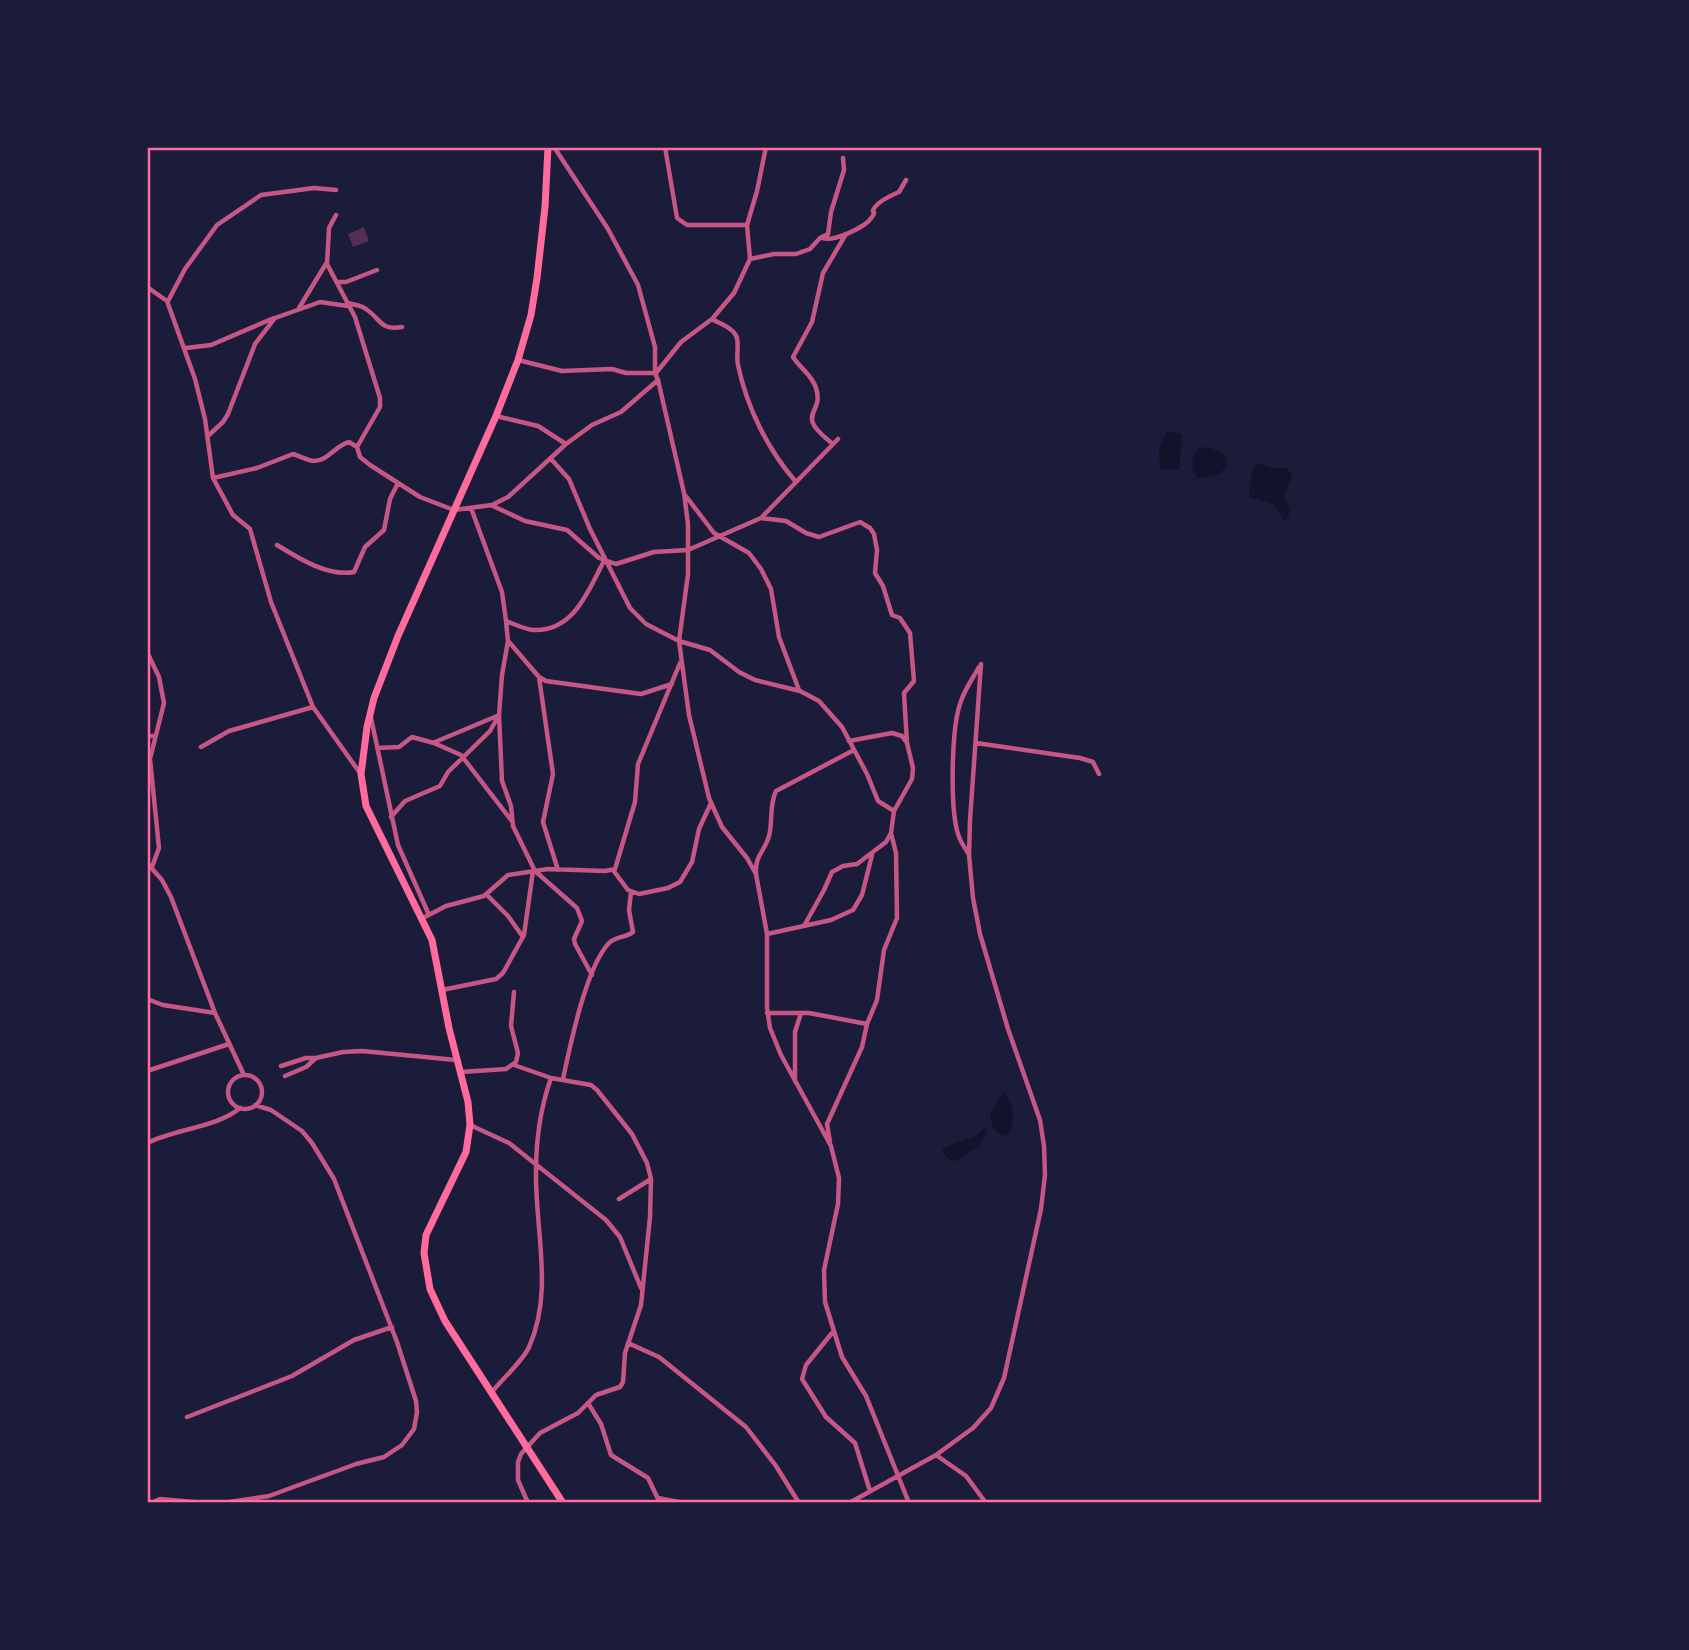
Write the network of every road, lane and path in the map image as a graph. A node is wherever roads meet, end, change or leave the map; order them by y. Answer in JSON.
{"nodes":[{"id":1,"x":548,"y":147,"type":"edge"},
{"id":2,"x":554,"y":147,"type":"edge"},
{"id":3,"x":665,"y":147,"type":"edge"},
{"id":4,"x":766,"y":147,"type":"edge"},
{"id":5,"x":843,"y":158,"type":"dead end"},
{"id":6,"x":906,"y":180,"type":"dead end"},
{"id":7,"x":336,"y":190,"type":"dead end"},
{"id":8,"x":336,"y":215,"type":"dead end"},
{"id":9,"x":747,"y":225,"type":"junction"},
{"id":10,"x":846,"y":234,"type":"junction"},
{"id":11,"x":820,"y":237,"type":"junction"},
{"id":12,"x":750,"y":259,"type":"junction"},
{"id":13,"x":327,"y":261,"type":"junction"},
{"id":14,"x":377,"y":270,"type":"dead end"},
{"id":15,"x":338,"y":282,"type":"junction"},
{"id":16,"x":147,"y":287,"type":"edge"},
{"id":17,"x":167,"y":301,"type":"junction"},
{"id":18,"x":348,"y":305,"type":"junction"},
{"id":19,"x":299,"y":309,"type":"junction"},
{"id":20,"x":275,"y":318,"type":"junction"},
{"id":21,"x":712,"y":319,"type":"junction"},
{"id":22,"x":402,"y":327,"type":"dead end"},
{"id":23,"x":186,"y":348,"type":"dead end"},
{"id":24,"x":518,"y":360,"type":"junction"},
{"id":25,"x":655,"y":373,"type":"junction"},
{"id":26,"x":657,"y":380,"type":"junction"},
{"id":27,"x":496,"y":416,"type":"junction"},
{"id":28,"x":208,"y":436,"type":"junction"},
{"id":29,"x":838,"y":439,"type":"dead end"},
{"id":30,"x":566,"y":444,"type":"junction"},
{"id":31,"x":833,"y":444,"type":"junction"},
{"id":32,"x":357,"y":447,"type":"junction"},
{"id":33,"x":551,"y":459,"type":"junction"},
{"id":34,"x":213,"y":478,"type":"junction"},
{"id":35,"x":796,"y":482,"type":"junction"},
{"id":36,"x":398,"y":483,"type":"junction"},
{"id":37,"x":684,"y":494,"type":"junction"},
{"id":38,"x":492,"y":505,"type":"junction"},
{"id":39,"x":471,"y":508,"type":"junction"},
{"id":40,"x":454,"y":510,"type":"junction"},
{"id":41,"x":761,"y":518,"type":"junction"},
{"id":42,"x":721,"y":536,"type":"junction"},
{"id":43,"x":277,"y":545,"type":"dead end"},
{"id":44,"x":688,"y":550,"type":"junction"},
{"id":45,"x":605,"y":562,"type":"junction"},
{"id":46,"x":506,"y":621,"type":"junction"},
{"id":47,"x":679,"y":641,"type":"junction"},
{"id":48,"x":508,"y":642,"type":"junction"},
{"id":49,"x":147,"y":652,"type":"edge"},
{"id":50,"x":681,"y":660,"type":"junction"},
{"id":51,"x":539,"y":677,"type":"junction"},
{"id":52,"x":672,"y":684,"type":"junction"},
{"id":53,"x":800,"y":691,"type":"junction"},
{"id":54,"x":313,"y":707,"type":"junction"},
{"id":55,"x":371,"y":714,"type":"junction"},
{"id":56,"x":499,"y":715,"type":"junction"},
{"id":57,"x":147,"y":736,"type":"edge"},
{"id":58,"x":155,"y":736,"type":"junction"},
{"id":59,"x":849,"y":741,"type":"junction"},
{"id":60,"x":434,"y":743,"type":"junction"},
{"id":61,"x":907,"y":743,"type":"junction"},
{"id":62,"x":976,"y":743,"type":"junction"},
{"id":63,"x":201,"y":747,"type":"dead end"},
{"id":64,"x":377,"y":748,"type":"junction"},
{"id":65,"x":854,"y":750,"type":"junction"},
{"id":66,"x":463,"y":757,"type":"junction"},
{"id":67,"x":361,"y":774,"type":"junction"},
{"id":68,"x":1100,"y":774,"type":"dead end"},
{"id":69,"x":711,"y":802,"type":"junction"},
{"id":70,"x":894,"y":811,"type":"junction"},
{"id":71,"x":390,"y":817,"type":"junction"},
{"id":72,"x":512,"y":821,"type":"junction"},
{"id":73,"x":891,"y":834,"type":"junction"},
{"id":74,"x":872,"y":855,"type":"junction"},
{"id":75,"x":970,"y":855,"type":"junction"},
{"id":76,"x":147,"y":863,"type":"edge"},
{"id":77,"x":152,"y":867,"type":"junction"},
{"id":78,"x":558,"y":870,"type":"junction"},
{"id":79,"x":613,"y":870,"type":"junction"},
{"id":80,"x":534,"y":871,"type":"junction"},
{"id":81,"x":756,"y":874,"type":"junction"},
{"id":82,"x":631,"y":892,"type":"junction"},
{"id":83,"x":486,"y":894,"type":"junction"},
{"id":84,"x":426,"y":917,"type":"junction"},
{"id":85,"x":804,"y":926,"type":"junction"},
{"id":86,"x":767,"y":934,"type":"junction"},
{"id":87,"x":523,"y":937,"type":"junction"},
{"id":88,"x":592,"y":975,"type":"junction"},
{"id":89,"x":442,"y":990,"type":"junction"},
{"id":90,"x":514,"y":992,"type":"dead end"},
{"id":91,"x":147,"y":999,"type":"edge"},
{"id":92,"x":215,"y":1013,"type":"junction"},
{"id":93,"x":768,"y":1013,"type":"junction"},
{"id":94,"x":801,"y":1013,"type":"junction"},
{"id":95,"x":867,"y":1024,"type":"junction"},
{"id":96,"x":229,"y":1044,"type":"junction"},
{"id":97,"x":316,"y":1058,"type":"junction"},
{"id":98,"x":457,"y":1060,"type":"junction"},
{"id":99,"x":514,"y":1065,"type":"junction"},
{"id":100,"x":281,"y":1066,"type":"dead end"},
{"id":101,"x":147,"y":1071,"type":"edge"},
{"id":102,"x":461,"y":1072,"type":"junction"},
{"id":103,"x":261,"y":1073,"type":"dead end"},
{"id":104,"x":246,"y":1075,"type":"junction"},
{"id":105,"x":285,"y":1076,"type":"dead end"},
{"id":106,"x":551,"y":1077,"type":"junction"},
{"id":107,"x":563,"y":1079,"type":"junction"},
{"id":108,"x":794,"y":1082,"type":"junction"},
{"id":109,"x":255,"y":1105,"type":"junction"},
{"id":110,"x":240,"y":1108,"type":"junction"},
{"id":111,"x":470,"y":1125,"type":"junction"},
{"id":112,"x":147,"y":1143,"type":"edge"},
{"id":113,"x":831,"y":1146,"type":"junction"},
{"id":114,"x":536,"y":1164,"type":"junction"},
{"id":115,"x":652,"y":1179,"type":"junction"},
{"id":116,"x":619,"y":1199,"type":"dead end"},
{"id":117,"x":642,"y":1289,"type":"junction"},
{"id":118,"x":391,"y":1327,"type":"junction"},
{"id":119,"x":833,"y":1332,"type":"junction"},
{"id":120,"x":628,"y":1343,"type":"junction"},
{"id":121,"x":491,"y":1393,"type":"junction"},
{"id":122,"x":588,"y":1403,"type":"junction"},
{"id":123,"x":187,"y":1417,"type":"dead end"},
{"id":124,"x":526,"y":1446,"type":"junction"},
{"id":125,"x":936,"y":1455,"type":"junction"},
{"id":126,"x":897,"y":1476,"type":"junction"},
{"id":127,"x":870,"y":1491,"type":"junction"},
{"id":128,"x":659,"y":1501,"type":"edge"},
{"id":129,"x":151,"y":1503,"type":"edge"},
{"id":130,"x":204,"y":1503,"type":"edge"},
{"id":131,"x":223,"y":1503,"type":"edge"},
{"id":132,"x":528,"y":1503,"type":"edge"},
{"id":133,"x":563,"y":1503,"type":"edge"},
{"id":134,"x":684,"y":1503,"type":"edge"},
{"id":135,"x":799,"y":1503,"type":"edge"},
{"id":136,"x":849,"y":1503,"type":"edge"},
{"id":137,"x":909,"y":1503,"type":"edge"},
{"id":138,"x":986,"y":1503,"type":"edge"}],
"edges":[{"from":1,"to":24,"type":"main road"},
{"from":2,"to":25,"type":"street"},
{"from":3,"to":9,"type":"street"},
{"from":4,"to":9,"type":"street"},
{"from":5,"to":11,"type":"street"},
{"from":6,"to":10,"type":"street"},
{"from":7,"to":17,"type":"street"},
{"from":8,"to":13,"type":"street"},
{"from":9,"to":12,"type":"street"},
{"from":10,"to":11,"type":"street"},
{"from":10,"to":31,"type":"street"},
{"from":11,"to":12,"type":"street"},
{"from":12,"to":21,"type":"street"},
{"from":13,"to":15,"type":"street"},
{"from":13,"to":19,"type":"street"},
{"from":14,"to":15,"type":"street"},
{"from":15,"to":18,"type":"street"},
{"from":16,"to":17,"type":"street"},
{"from":17,"to":28,"type":"street"},
{"from":18,"to":19,"type":"street"},
{"from":18,"to":22,"type":"street"},
{"from":18,"to":32,"type":"street"},
{"from":19,"to":20,"type":"street"},
{"from":20,"to":23,"type":"street"},
{"from":20,"to":28,"type":"street"},
{"from":21,"to":25,"type":"street"},
{"from":21,"to":35,"type":"street"},
{"from":24,"to":25,"type":"street"},
{"from":24,"to":27,"type":"main road"},
{"from":25,"to":26,"type":"street"},
{"from":26,"to":30,"type":"street"},
{"from":26,"to":37,"type":"street"},
{"from":27,"to":30,"type":"street"},
{"from":27,"to":40,"type":"main road"},
{"from":28,"to":34,"type":"street"},
{"from":29,"to":31,"type":"street"},
{"from":30,"to":33,"type":"street"},
{"from":31,"to":35,"type":"street"},
{"from":32,"to":34,"type":"street"},
{"from":32,"to":36,"type":"street"},
{"from":33,"to":38,"type":"street"},
{"from":33,"to":45,"type":"street"},
{"from":34,"to":54,"type":"street"},
{"from":35,"to":41,"type":"street"},
{"from":36,"to":40,"type":"street"},
{"from":36,"to":43,"type":"street"},
{"from":37,"to":42,"type":"street"},
{"from":37,"to":44,"type":"street"},
{"from":38,"to":39,"type":"street"},
{"from":38,"to":45,"type":"street"},
{"from":39,"to":40,"type":"street"},
{"from":39,"to":46,"type":"street"},
{"from":40,"to":55,"type":"main road"},
{"from":41,"to":42,"type":"street"},
{"from":41,"to":61,"type":"street"},
{"from":42,"to":44,"type":"street"},
{"from":42,"to":53,"type":"street"},
{"from":44,"to":45,"type":"street"},
{"from":44,"to":47,"type":"street"},
{"from":45,"to":46,"type":"street"},
{"from":45,"to":47,"type":"street"},
{"from":46,"to":48,"type":"street"},
{"from":47,"to":50,"type":"street"},
{"from":47,"to":53,"type":"street"},
{"from":48,"to":51,"type":"street"},
{"from":48,"to":56,"type":"street"},
{"from":49,"to":58,"type":"street"},
{"from":50,"to":52,"type":"street"},
{"from":50,"to":69,"type":"street"},
{"from":51,"to":52,"type":"street"},
{"from":51,"to":78,"type":"street"},
{"from":52,"to":79,"type":"street"},
{"from":53,"to":59,"type":"street"},
{"from":54,"to":63,"type":"street"},
{"from":54,"to":67,"type":"street"},
{"from":55,"to":64,"type":"street"},
{"from":55,"to":67,"type":"main road"},
{"from":56,"to":60,"type":"street"},
{"from":56,"to":66,"type":"street"},
{"from":56,"to":72,"type":"street"},
{"from":57,"to":58,"type":"street"},
{"from":58,"to":77,"type":"street"},
{"from":59,"to":61,"type":"street"},
{"from":59,"to":65,"type":"street"},
{"from":60,"to":64,"type":"street"},
{"from":60,"to":66,"type":"street"},
{"from":61,"to":70,"type":"street"},
{"from":62,"to":68,"type":"street"},
{"from":62,"to":75,"type":"street"},
{"from":62,"to":75,"type":"street"},
{"from":64,"to":71,"type":"street"},
{"from":65,"to":70,"type":"street"},
{"from":65,"to":81,"type":"street"},
{"from":66,"to":71,"type":"street"},
{"from":66,"to":72,"type":"street"},
{"from":67,"to":84,"type":"main road"},
{"from":69,"to":81,"type":"street"},
{"from":69,"to":82,"type":"street"},
{"from":70,"to":73,"type":"street"},
{"from":71,"to":84,"type":"street"},
{"from":72,"to":80,"type":"street"},
{"from":73,"to":74,"type":"street"},
{"from":73,"to":95,"type":"street"},
{"from":74,"to":85,"type":"street"},
{"from":74,"to":85,"type":"street"},
{"from":75,"to":125,"type":"street"},
{"from":76,"to":77,"type":"street"},
{"from":77,"to":92,"type":"street"},
{"from":78,"to":79,"type":"street"},
{"from":78,"to":80,"type":"street"},
{"from":79,"to":82,"type":"street"},
{"from":80,"to":83,"type":"street"},
{"from":80,"to":87,"type":"street"},
{"from":80,"to":88,"type":"street"},
{"from":81,"to":86,"type":"street"},
{"from":82,"to":88,"type":"street"},
{"from":83,"to":84,"type":"street"},
{"from":83,"to":87,"type":"street"},
{"from":84,"to":89,"type":"main road"},
{"from":85,"to":86,"type":"street"},
{"from":86,"to":93,"type":"street"},
{"from":87,"to":89,"type":"street"},
{"from":88,"to":107,"type":"street"},
{"from":89,"to":98,"type":"main road"},
{"from":90,"to":99,"type":"street"},
{"from":91,"to":92,"type":"street"},
{"from":92,"to":96,"type":"street"},
{"from":93,"to":94,"type":"street"},
{"from":93,"to":108,"type":"street"},
{"from":94,"to":95,"type":"street"},
{"from":94,"to":108,"type":"street"},
{"from":95,"to":113,"type":"street"},
{"from":96,"to":101,"type":"street"},
{"from":96,"to":104,"type":"street"},
{"from":97,"to":98,"type":"street"},
{"from":97,"to":100,"type":"street"},
{"from":97,"to":105,"type":"street"},
{"from":98,"to":102,"type":"main road"},
{"from":99,"to":102,"type":"street"},
{"from":99,"to":106,"type":"street"},
{"from":102,"to":111,"type":"main road"},
{"from":103,"to":104,"type":"street"},
{"from":104,"to":109,"type":"street"},
{"from":104,"to":110,"type":"street"},
{"from":106,"to":107,"type":"street"},
{"from":106,"to":114,"type":"street"},
{"from":107,"to":115,"type":"street"},
{"from":108,"to":113,"type":"street"},
{"from":109,"to":110,"type":"street"},
{"from":109,"to":118,"type":"street"},
{"from":110,"to":112,"type":"street"},
{"from":111,"to":114,"type":"street"},
{"from":111,"to":121,"type":"main road"},
{"from":113,"to":119,"type":"street"},
{"from":114,"to":117,"type":"street"},
{"from":114,"to":121,"type":"street"},
{"from":115,"to":116,"type":"street"},
{"from":115,"to":117,"type":"street"},
{"from":117,"to":120,"type":"street"},
{"from":118,"to":123,"type":"street"},
{"from":118,"to":131,"type":"street"},
{"from":119,"to":126,"type":"street"},
{"from":119,"to":127,"type":"street"},
{"from":120,"to":122,"type":"street"},
{"from":120,"to":135,"type":"street"},
{"from":121,"to":124,"type":"main road"},
{"from":122,"to":124,"type":"street"},
{"from":122,"to":128,"type":"street"},
{"from":124,"to":132,"type":"street"},
{"from":124,"to":133,"type":"main road"},
{"from":125,"to":126,"type":"street"},
{"from":125,"to":138,"type":"street"},
{"from":126,"to":127,"type":"street"},
{"from":126,"to":137,"type":"street"},
{"from":127,"to":136,"type":"street"},
{"from":128,"to":134,"type":"street"},
{"from":129,"to":130,"type":"street"}]}
